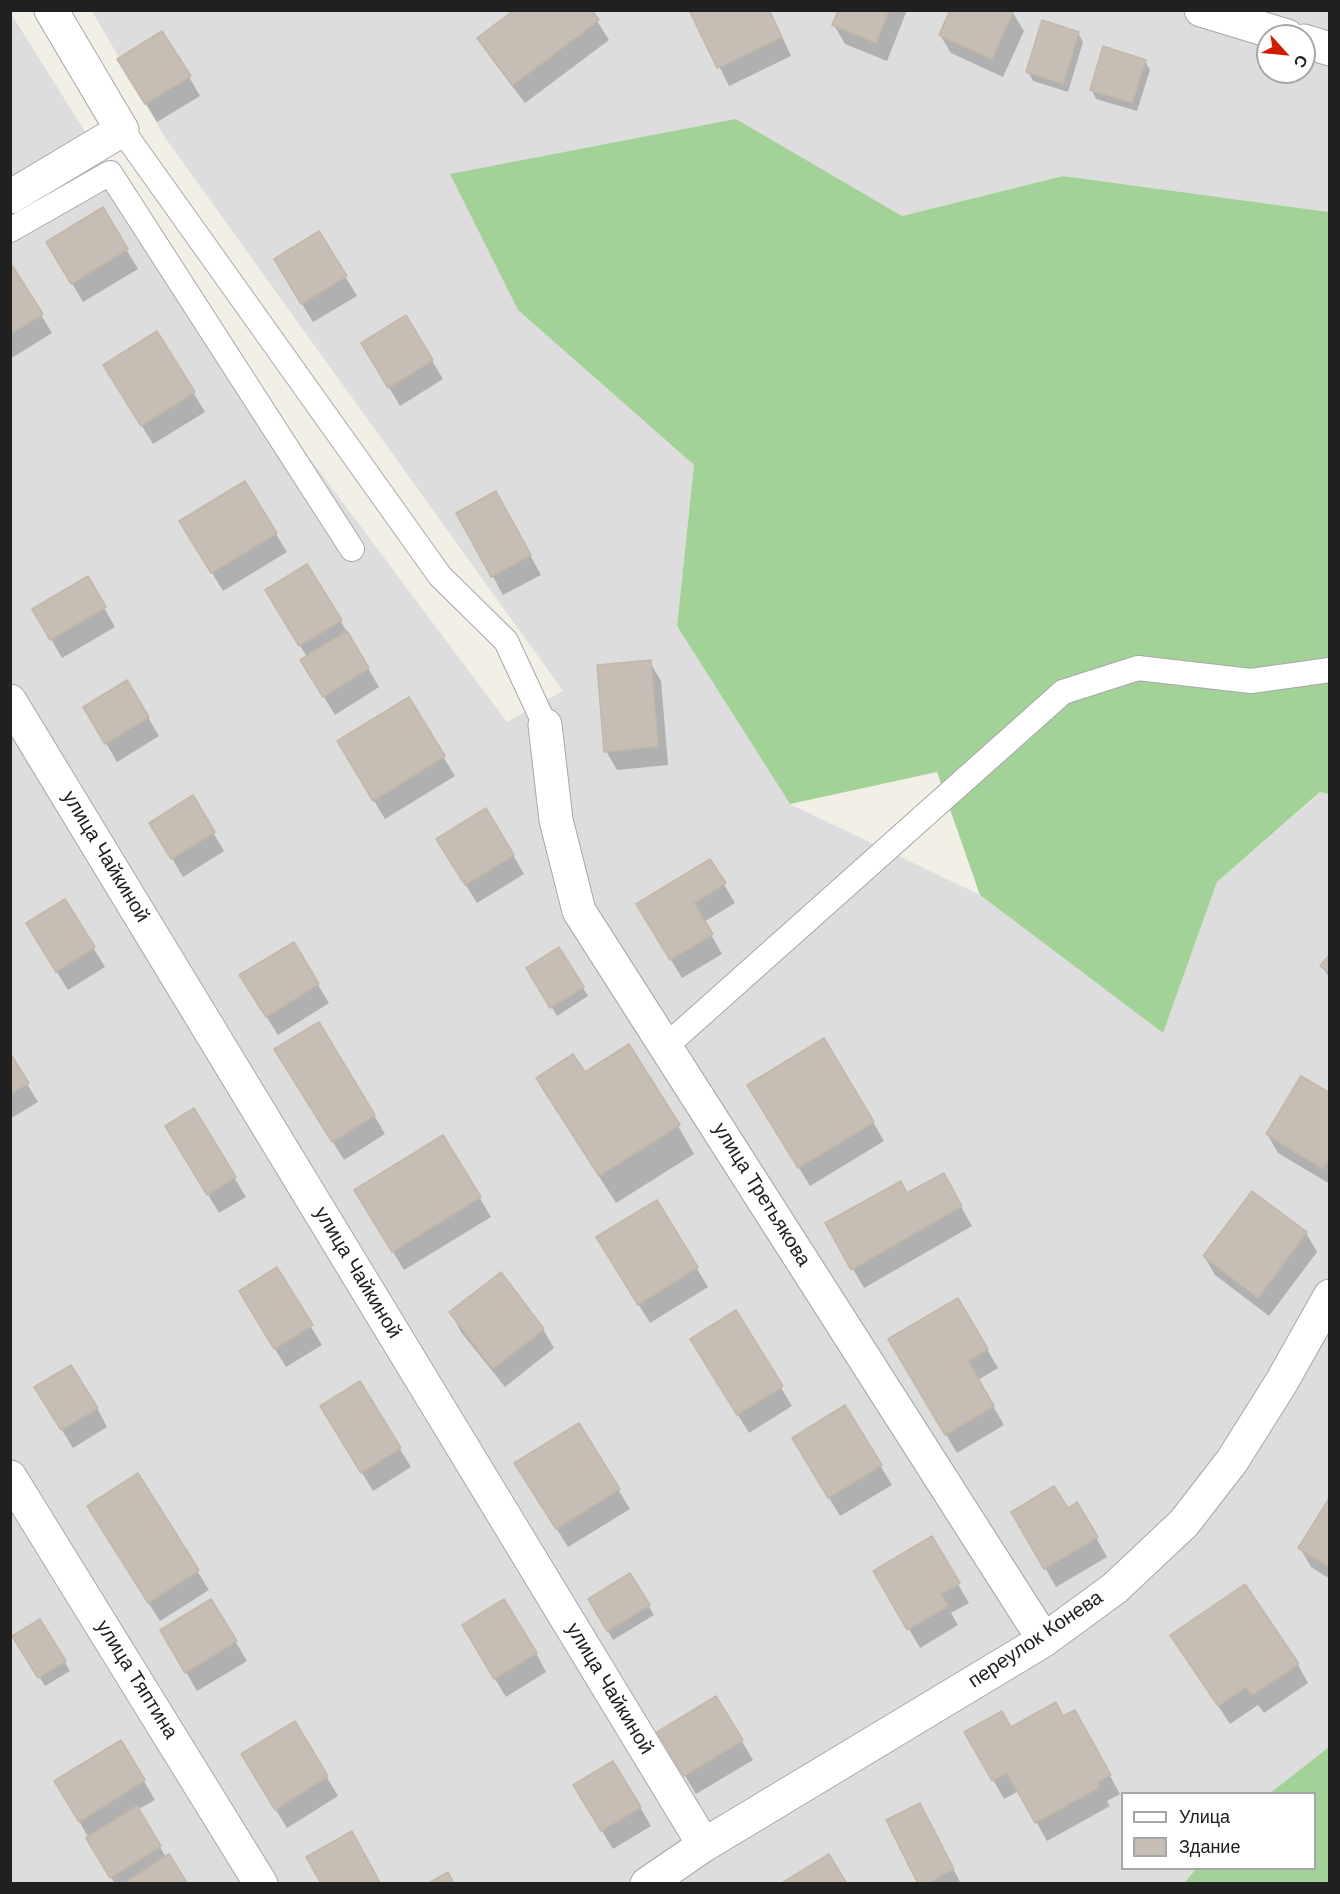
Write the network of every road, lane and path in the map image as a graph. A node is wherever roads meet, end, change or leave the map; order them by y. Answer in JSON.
{"nodes":[{"id":1,"x":51,"y":10,"type":"edge"},
{"id":2,"x":1201,"y":10,"type":"edge"},
{"id":3,"x":1256,"y":27,"type":"edge"},
{"id":4,"x":122,"y":130,"type":"junction"},
{"id":5,"x":10,"y":196,"type":"edge"},
{"id":6,"x":10,"y":230,"type":"edge"},
{"id":7,"x":352,"y":549,"type":"dead end"},
{"id":8,"x":1329,"y":670,"type":"edge"},
{"id":9,"x":10,"y":701,"type":"edge"},
{"id":10,"x":545,"y":725,"type":"joint"},
{"id":11,"x":666,"y":1046,"type":"junction"},
{"id":12,"x":1329,"y":1296,"type":"edge"},
{"id":13,"x":10,"y":1477,"type":"edge"},
{"id":14,"x":1044,"y":1640,"type":"junction"},
{"id":15,"x":704,"y":1845,"type":"junction"},
{"id":16,"x":261,"y":1884,"type":"edge"},
{"id":17,"x":647,"y":1884,"type":"edge"}],
"edges":[{"from":1,"to":4,"type":"street"},
{"from":2,"to":3,"type":"street"},
{"from":4,"to":5,"type":"street"},
{"from":4,"to":10,"type":"lane"},
{"from":6,"to":7,"type":"lane"},
{"from":8,"to":11,"type":"lane"},
{"from":9,"to":15,"type":"street","name":"улица Чайкиной"},
{"from":10,"to":11,"type":"street","name":"улица Третьякова"},
{"from":11,"to":14,"type":"street","name":"улица Третьякова"},
{"from":12,"to":14,"type":"street","name":"переулок Конева"},
{"from":13,"to":16,"type":"street","name":"улица Тяптина"},
{"from":14,"to":15,"type":"street","name":"переулок Конева"},
{"from":15,"to":17,"type":"street","name":"переулок Конева"}]}
